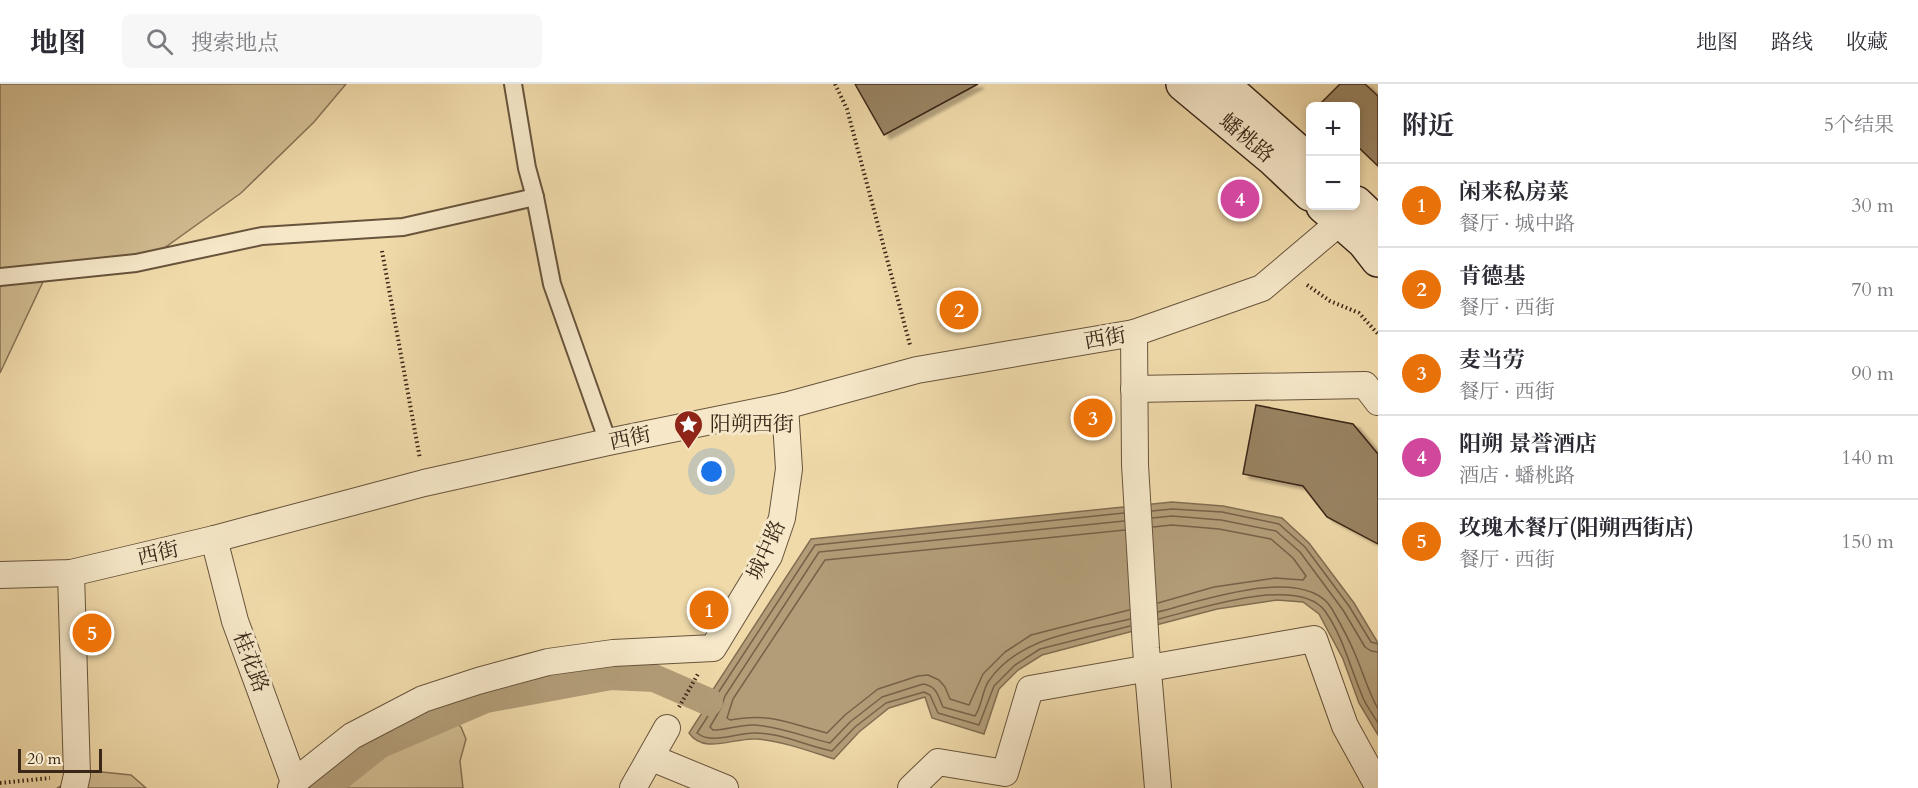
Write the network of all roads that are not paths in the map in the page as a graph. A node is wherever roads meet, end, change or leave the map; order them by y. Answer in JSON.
{"nodes":[{"id":1,"x":513,"y":84,"type":"edge"},
{"id":2,"x":1183,"y":84,"type":"edge"},
{"id":3,"x":1222,"y":84,"type":"edge"},
{"id":4,"x":1306,"y":158,"type":"edge"},
{"id":5,"x":1306,"y":189,"type":"edge"},
{"id":6,"x":535,"y":197,"type":"junction"},
{"id":7,"x":1340,"y":210,"type":"edge"},
{"id":8,"x":1378,"y":224,"type":"edge"},
{"id":9,"x":1378,"y":260,"type":"edge"},
{"id":10,"x":0,"y":277,"type":"edge"},
{"id":11,"x":1134,"y":333,"type":"junction"},
{"id":12,"x":1134,"y":389,"type":"junction"},
{"id":13,"x":1378,"y":402,"type":"edge"},
{"id":14,"x":785,"y":406,"type":"junction"},
{"id":15,"x":608,"y":442,"type":"junction"},
{"id":16,"x":214,"y":539,"type":"junction"},
{"id":17,"x":71,"y":573,"type":"junction"},
{"id":18,"x":0,"y":575,"type":"edge"},
{"id":19,"x":1147,"y":658,"type":"junction"},
{"id":20,"x":667,"y":728,"type":"dead end"},
{"id":21,"x":652,"y":758,"type":"junction"},
{"id":22,"x":75,"y":782,"type":"edge"},
{"id":23,"x":293,"y":785,"type":"edge"},
{"id":24,"x":1378,"y":786,"type":"edge"},
{"id":25,"x":633,"y":788,"type":"edge"},
{"id":26,"x":725,"y":788,"type":"edge"},
{"id":27,"x":911,"y":788,"type":"edge"},
{"id":28,"x":1158,"y":788,"type":"edge"}],
"edges":[{"from":1,"to":6,"type":"lane"},
{"from":2,"to":5,"type":"main road","name":"蟠桃路"},
{"from":3,"to":4,"type":"main road","name":"蟠桃路"},
{"from":6,"to":10,"type":"lane"},
{"from":6,"to":15,"type":"lane"},
{"from":7,"to":8,"type":"main road"},
{"from":7,"to":9,"type":"main road"},
{"from":7,"to":11,"type":"street","name":"西街"},
{"from":11,"to":12,"type":"street"},
{"from":11,"to":14,"type":"street","name":"西街"},
{"from":12,"to":13,"type":"street"},
{"from":12,"to":19,"type":"street"},
{"from":14,"to":15,"type":"street","name":"西街"},
{"from":14,"to":23,"type":"street","name":"城中路"},
{"from":15,"to":16,"type":"street","name":"西街"},
{"from":16,"to":17,"type":"street","name":"西街"},
{"from":16,"to":23,"type":"street","name":"桂花路"},
{"from":17,"to":18,"type":"street","name":"西街"},
{"from":17,"to":22,"type":"street"},
{"from":19,"to":24,"type":"street"},
{"from":19,"to":27,"type":"street"},
{"from":19,"to":28,"type":"street"},
{"from":20,"to":21,"type":"street"},
{"from":21,"to":25,"type":"street"},
{"from":21,"to":26,"type":"street"}]}
